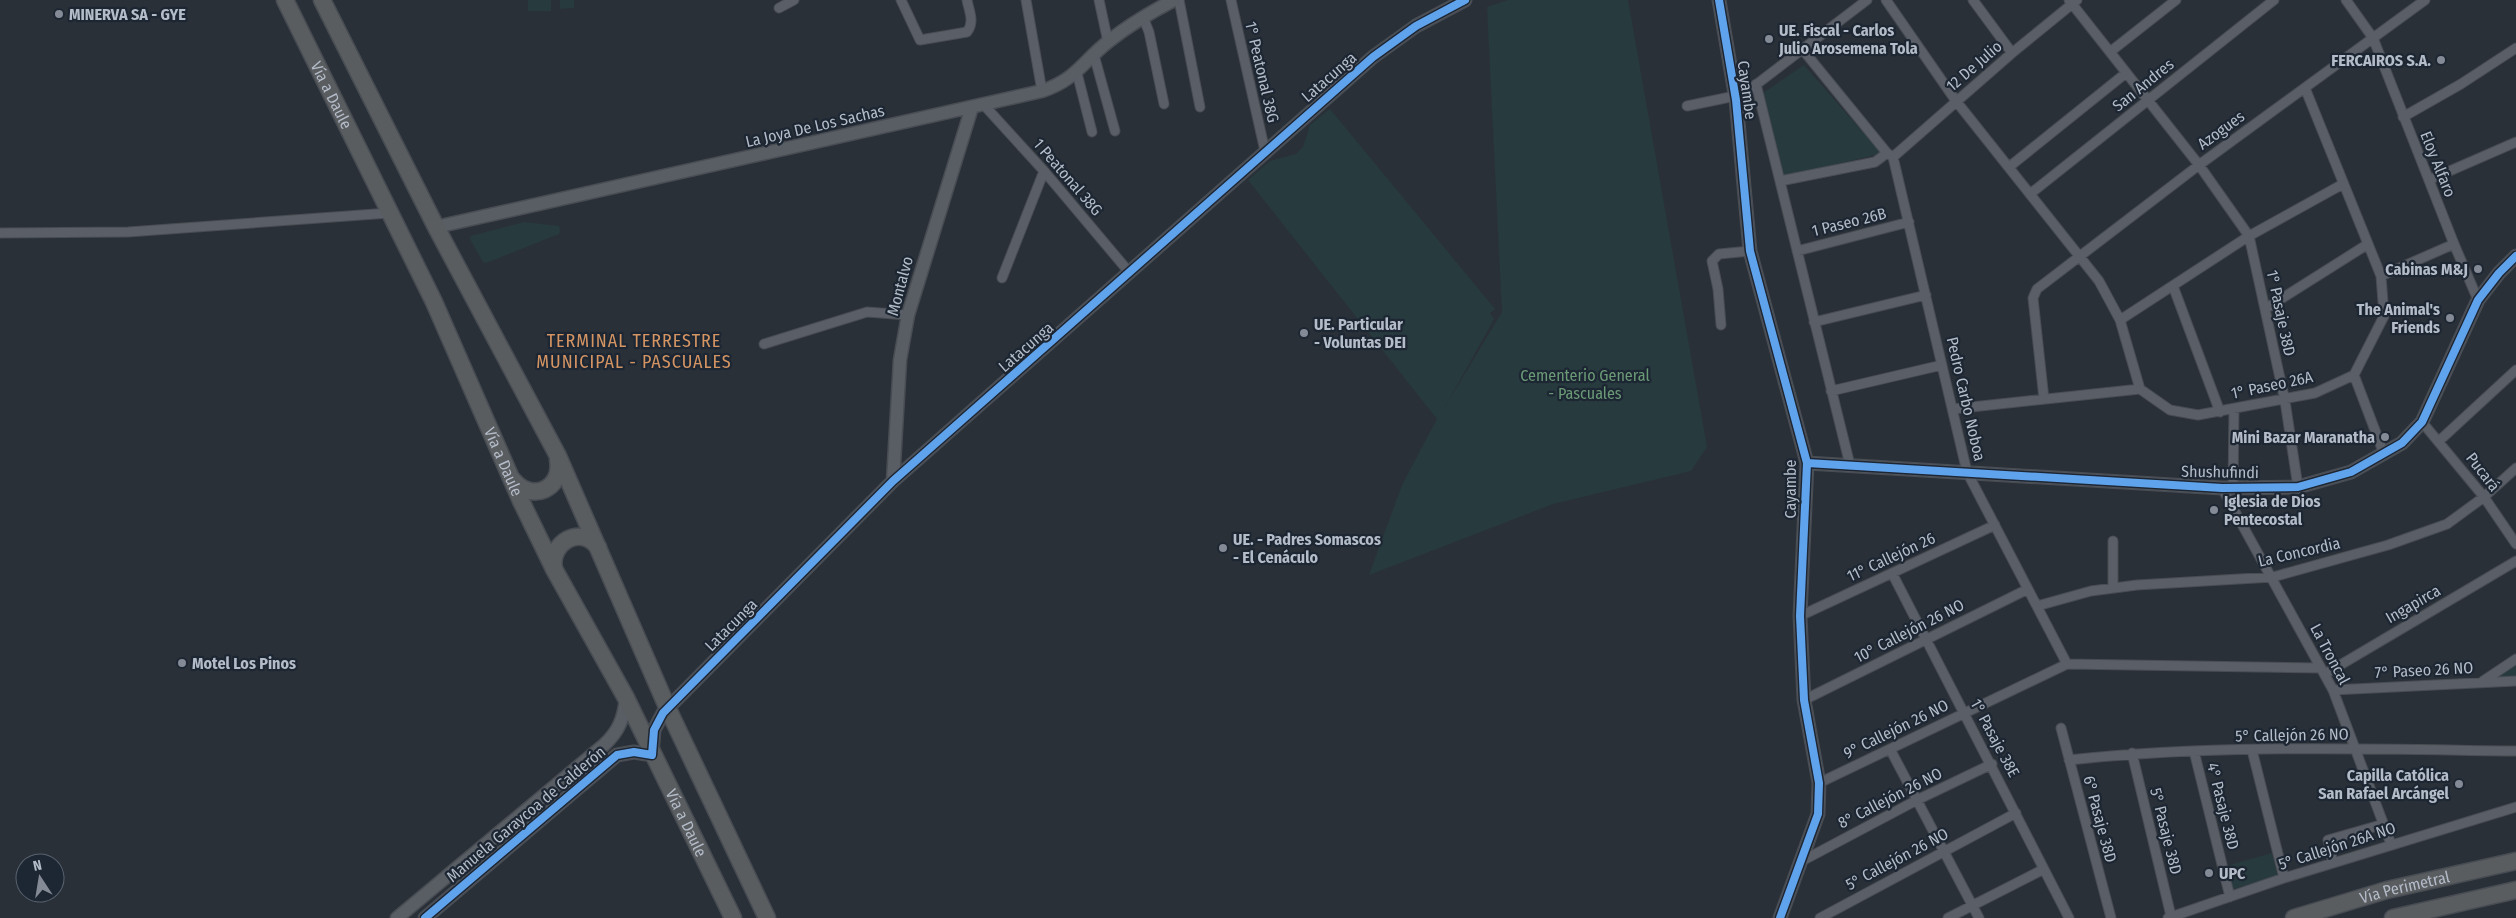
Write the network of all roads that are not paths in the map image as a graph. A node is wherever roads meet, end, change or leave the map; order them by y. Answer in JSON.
{"nodes":[{"id":1,"x":285,"y":0,"type":"edge"},
{"id":2,"x":322,"y":0,"type":"edge"},
{"id":3,"x":794,"y":0,"type":"edge"},
{"id":4,"x":901,"y":0,"type":"edge"},
{"id":5,"x":967,"y":0,"type":"edge"},
{"id":6,"x":1026,"y":0,"type":"edge"},
{"id":7,"x":1099,"y":0,"type":"edge"},
{"id":8,"x":1174,"y":0,"type":"edge"},
{"id":9,"x":1179,"y":0,"type":"edge"},
{"id":10,"x":1231,"y":0,"type":"edge"},
{"id":11,"x":1465,"y":0,"type":"edge"},
{"id":12,"x":1719,"y":0,"type":"edge"},
{"id":13,"x":1867,"y":0,"type":"edge"},
{"id":14,"x":1886,"y":0,"type":"edge"},
{"id":15,"x":1973,"y":0,"type":"edge"},
{"id":16,"x":2176,"y":0,"type":"edge"},
{"id":17,"x":2274,"y":0,"type":"edge"},
{"id":18,"x":2346,"y":0,"type":"edge"},
{"id":19,"x":2425,"y":0,"type":"edge"},
{"id":20,"x":2073,"y":1,"type":"edge"},
{"id":21,"x":779,"y":8,"type":"dead end"},
{"id":22,"x":1142,"y":17,"type":"junction"},
{"id":23,"x":2373,"y":38,"type":"junction"},
{"id":24,"x":1108,"y":42,"type":"junction"},
{"id":25,"x":2516,"y":48,"type":"edge"},
{"id":26,"x":1803,"y":50,"type":"junction"},
{"id":27,"x":2110,"y":52,"type":"junction"},
{"id":28,"x":2012,"y":53,"type":"junction"},
{"id":29,"x":1094,"y":55,"type":"junction"},
{"id":30,"x":1077,"y":73,"type":"junction"},
{"id":31,"x":2126,"y":73,"type":"junction"},
{"id":32,"x":1756,"y":84,"type":"junction"},
{"id":33,"x":2305,"y":88,"type":"junction"},
{"id":34,"x":1042,"y":91,"type":"junction"},
{"id":35,"x":1736,"y":98,"type":"junction"},
{"id":36,"x":2148,"y":100,"type":"junction"},
{"id":37,"x":1956,"y":101,"type":"junction"},
{"id":38,"x":1164,"y":104,"type":"dead end"},
{"id":39,"x":977,"y":106,"type":"junction"},
{"id":40,"x":1687,"y":106,"type":"dead end"},
{"id":41,"x":1200,"y":107,"type":"dead end"},
{"id":42,"x":2403,"y":117,"type":"junction"},
{"id":43,"x":1115,"y":131,"type":"dead end"},
{"id":44,"x":1092,"y":132,"type":"dead end"},
{"id":45,"x":2516,"y":142,"type":"edge"},
{"id":46,"x":1264,"y":151,"type":"junction"},
{"id":47,"x":1890,"y":155,"type":"junction"},
{"id":48,"x":2199,"y":165,"type":"junction"},
{"id":49,"x":2009,"y":167,"type":"junction"},
{"id":50,"x":1044,"y":171,"type":"junction"},
{"id":51,"x":2428,"y":180,"type":"junction"},
{"id":52,"x":1780,"y":181,"type":"junction"},
{"id":53,"x":2344,"y":184,"type":"junction"},
{"id":54,"x":2030,"y":194,"type":"junction"},
{"id":55,"x":388,"y":213,"type":"junction"},
{"id":56,"x":1909,"y":222,"type":"junction"},
{"id":57,"x":436,"y":227,"type":"junction"},
{"id":58,"x":0,"y":233,"type":"edge"},
{"id":59,"x":2249,"y":236,"type":"junction"},
{"id":60,"x":2368,"y":244,"type":"junction"},
{"id":61,"x":2454,"y":244,"type":"junction"},
{"id":62,"x":1750,"y":251,"type":"junction"},
{"id":63,"x":1797,"y":251,"type":"junction"},
{"id":64,"x":2080,"y":256,"type":"junction"},
{"id":65,"x":2516,"y":256,"type":"edge"},
{"id":66,"x":1129,"y":272,"type":"junction"},
{"id":67,"x":2381,"y":276,"type":"junction"},
{"id":68,"x":1002,"y":278,"type":"dead end"},
{"id":69,"x":2173,"y":286,"type":"junction"},
{"id":70,"x":1926,"y":295,"type":"junction"},
{"id":71,"x":2478,"y":300,"type":"junction"},
{"id":72,"x":2265,"y":309,"type":"junction"},
{"id":73,"x":908,"y":315,"type":"junction"},
{"id":74,"x":2120,"y":320,"type":"junction"},
{"id":75,"x":1814,"y":322,"type":"junction"},
{"id":76,"x":1721,"y":325,"type":"dead end"},
{"id":77,"x":764,"y":344,"type":"dead end"},
{"id":78,"x":1942,"y":364,"type":"junction"},
{"id":79,"x":2516,"y":370,"type":"edge"},
{"id":80,"x":2354,"y":375,"type":"junction"},
{"id":81,"x":2140,"y":388,"type":"junction"},
{"id":82,"x":1831,"y":391,"type":"junction"},
{"id":83,"x":2044,"y":400,"type":"junction"},
{"id":84,"x":2285,"y":400,"type":"junction"},
{"id":85,"x":1953,"y":409,"type":"junction"},
{"id":86,"x":2234,"y":409,"type":"junction"},
{"id":87,"x":2220,"y":412,"type":"junction"},
{"id":88,"x":2422,"y":422,"type":"junction"},
{"id":89,"x":2439,"y":441,"type":"junction"},
{"id":90,"x":2384,"y":454,"type":"junction"},
{"id":91,"x":558,"y":456,"type":"junction"},
{"id":92,"x":1807,"y":463,"type":"junction"},
{"id":93,"x":1850,"y":465,"type":"junction"},
{"id":94,"x":2516,"y":468,"type":"edge"},
{"id":95,"x":508,"y":472,"type":"junction"},
{"id":96,"x":1967,"y":472,"type":"junction"},
{"id":97,"x":893,"y":481,"type":"junction"},
{"id":98,"x":2298,"y":487,"type":"junction"},
{"id":99,"x":2228,"y":488,"type":"junction"},
{"id":100,"x":2484,"y":497,"type":"junction"},
{"id":101,"x":1995,"y":525,"type":"junction"},
{"id":102,"x":2113,"y":541,"type":"dead end"},
{"id":103,"x":2516,"y":544,"type":"edge"},
{"id":104,"x":599,"y":549,"type":"junction"},
{"id":105,"x":2516,"y":561,"type":"edge"},
{"id":106,"x":554,"y":569,"type":"junction"},
{"id":107,"x":1892,"y":573,"type":"junction"},
{"id":108,"x":2273,"y":577,"type":"junction"},
{"id":109,"x":2028,"y":588,"type":"junction"},
{"id":110,"x":2113,"y":588,"type":"junction"},
{"id":111,"x":2037,"y":606,"type":"junction"},
{"id":112,"x":1800,"y":616,"type":"junction"},
{"id":113,"x":1926,"y":639,"type":"junction"},
{"id":114,"x":2516,"y":659,"type":"edge"},
{"id":115,"x":2067,"y":664,"type":"junction"},
{"id":116,"x":2323,"y":671,"type":"junction"},
{"id":117,"x":2483,"y":681,"type":"junction"},
{"id":118,"x":2516,"y":681,"type":"edge"},
{"id":119,"x":2333,"y":690,"type":"junction"},
{"id":120,"x":626,"y":698,"type":"junction"},
{"id":121,"x":1804,"y":700,"type":"junction"},
{"id":122,"x":668,"y":709,"type":"junction"},
{"id":123,"x":1964,"y":713,"type":"junction"},
{"id":124,"x":2061,"y":728,"type":"dead end"},
{"id":125,"x":1890,"y":749,"type":"junction"},
{"id":126,"x":2356,"y":749,"type":"junction"},
{"id":127,"x":2252,"y":750,"type":"junction"},
{"id":128,"x":2194,"y":751,"type":"junction"},
{"id":129,"x":2516,"y":751,"type":"edge"},
{"id":130,"x":2132,"y":753,"type":"junction"},
{"id":131,"x":652,"y":755,"type":"junction"},
{"id":132,"x":2069,"y":760,"type":"junction"},
{"id":133,"x":1992,"y":764,"type":"junction"},
{"id":134,"x":1819,"y":783,"type":"junction"},
{"id":135,"x":1916,"y":800,"type":"junction"},
{"id":136,"x":2516,"y":807,"type":"edge"},
{"id":137,"x":2016,"y":813,"type":"junction"},
{"id":138,"x":2384,"y":824,"type":"junction"},
{"id":139,"x":2391,"y":844,"type":"junction"},
{"id":140,"x":1944,"y":851,"type":"junction"},
{"id":141,"x":1802,"y":861,"type":"junction"},
{"id":142,"x":2516,"y":861,"type":"edge"},
{"id":143,"x":2333,"y":863,"type":"junction"},
{"id":144,"x":2044,"y":868,"type":"junction"},
{"id":145,"x":2284,"y":878,"type":"junction"},
{"id":146,"x":2516,"y":890,"type":"edge"},
{"id":147,"x":2230,"y":896,"type":"junction"},
{"id":148,"x":418,"y":901,"type":"junction"},
{"id":149,"x":1972,"y":905,"type":"junction"},
{"id":150,"x":427,"y":916,"type":"edge"},
{"id":151,"x":2170,"y":917,"type":"edge"},
{"id":152,"x":397,"y":918,"type":"edge"},
{"id":153,"x":733,"y":918,"type":"edge"},
{"id":154,"x":767,"y":918,"type":"edge"},
{"id":155,"x":1780,"y":918,"type":"edge"},
{"id":156,"x":1820,"y":918,"type":"edge"},
{"id":157,"x":1948,"y":918,"type":"edge"},
{"id":158,"x":1979,"y":918,"type":"edge"},
{"id":159,"x":2070,"y":918,"type":"edge"},
{"id":160,"x":2112,"y":918,"type":"edge"},
{"id":161,"x":2294,"y":918,"type":"edge"},
{"id":162,"x":2393,"y":918,"type":"edge"}],
"edges":[{"from":1,"to":55,"type":"highway","name":"Vía a Daule"},
{"from":2,"to":57,"type":"highway","name":"Vía a Daule"},
{"from":3,"to":21,"type":"street"},
{"from":4,"to":5,"type":"street"},
{"from":6,"to":34,"type":"street"},
{"from":7,"to":24,"type":"street"},
{"from":8,"to":22,"type":"street","name":"La Joya De Los Sachas"},
{"from":9,"to":41,"type":"street"},
{"from":10,"to":46,"type":"street","name":"1° Peatonal 38G"},
{"from":11,"to":46,"type":"street","name":"Latacunga"},
{"from":12,"to":35,"type":"street","name":"Cayambe"},
{"from":13,"to":26,"type":"street"},
{"from":14,"to":37,"type":"street"},
{"from":15,"to":28,"type":"street"},
{"from":16,"to":27,"type":"street"},
{"from":17,"to":36,"type":"street","name":"San Andres"},
{"from":18,"to":23,"type":"street","name":"Eloy Alfaro"},
{"from":19,"to":23,"type":"street","name":"Azogues"},
{"from":20,"to":27,"type":"street"},
{"from":20,"to":28,"type":"street","name":"12 De Julio"},
{"from":22,"to":24,"type":"street","name":"La Joya De Los Sachas"},
{"from":22,"to":38,"type":"street"},
{"from":23,"to":33,"type":"street","name":"Azogues"},
{"from":23,"to":42,"type":"street","name":"Eloy Alfaro"},
{"from":24,"to":29,"type":"street","name":"La Joya De Los Sachas"},
{"from":25,"to":42,"type":"street"},
{"from":26,"to":32,"type":"street"},
{"from":26,"to":47,"type":"street","name":"Pedro Carbo Noboa"},
{"from":27,"to":31,"type":"street"},
{"from":28,"to":37,"type":"street","name":"12 De Julio"},
{"from":29,"to":30,"type":"street","name":"La Joya De Los Sachas"},
{"from":29,"to":43,"type":"street"},
{"from":30,"to":34,"type":"street","name":"La Joya De Los Sachas"},
{"from":30,"to":44,"type":"street"},
{"from":31,"to":36,"type":"street"},
{"from":31,"to":49,"type":"street"},
{"from":32,"to":35,"type":"street"},
{"from":32,"to":52,"type":"street"},
{"from":33,"to":48,"type":"street","name":"Azogues"},
{"from":33,"to":53,"type":"street"},
{"from":34,"to":39,"type":"street","name":"La Joya De Los Sachas"},
{"from":35,"to":40,"type":"street"},
{"from":35,"to":62,"type":"street","name":"Cayambe"},
{"from":36,"to":48,"type":"street"},
{"from":36,"to":54,"type":"street","name":"San Andres"},
{"from":37,"to":47,"type":"street","name":"12 De Julio"},
{"from":37,"to":49,"type":"street"},
{"from":39,"to":50,"type":"street","name":"1 Peatonal 38G"},
{"from":39,"to":57,"type":"street","name":"La Joya De Los Sachas"},
{"from":39,"to":73,"type":"street","name":"Montalvo"},
{"from":42,"to":51,"type":"street","name":"Eloy Alfaro"},
{"from":45,"to":51,"type":"street"},
{"from":46,"to":66,"type":"street","name":"Latacunga"},
{"from":47,"to":52,"type":"street","name":"12 De Julio"},
{"from":47,"to":56,"type":"street","name":"Pedro Carbo Noboa"},
{"from":48,"to":59,"type":"street"},
{"from":48,"to":64,"type":"street","name":"Azogues"},
{"from":49,"to":54,"type":"street"},
{"from":50,"to":66,"type":"street","name":"1 Peatonal 38G"},
{"from":50,"to":68,"type":"street"},
{"from":51,"to":61,"type":"street","name":"Eloy Alfaro"},
{"from":52,"to":63,"type":"street"},
{"from":53,"to":59,"type":"street"},
{"from":53,"to":60,"type":"street"},
{"from":54,"to":64,"type":"street"},
{"from":55,"to":58,"type":"street"},
{"from":55,"to":95,"type":"highway","name":"Vía a Daule"},
{"from":56,"to":63,"type":"street","name":"1 Paseo 26B"},
{"from":56,"to":70,"type":"street","name":"Pedro Carbo Noboa"},
{"from":57,"to":91,"type":"highway","name":"Vía a Daule"},
{"from":59,"to":69,"type":"street"},
{"from":59,"to":72,"type":"street","name":"1° Pasaje 38D"},
{"from":60,"to":67,"type":"street"},
{"from":60,"to":72,"type":"street"},
{"from":61,"to":67,"type":"street"},
{"from":61,"to":71,"type":"street","name":"Eloy Alfaro"},
{"from":62,"to":76,"type":"street"},
{"from":62,"to":92,"type":"street","name":"Cayambe"},
{"from":63,"to":75,"type":"street"},
{"from":64,"to":74,"type":"street"},
{"from":64,"to":83,"type":"street","name":"Azogues"},
{"from":65,"to":71,"type":"street","name":"Shushufindi"},
{"from":66,"to":97,"type":"street","name":"Latacunga"},
{"from":67,"to":80,"type":"street"},
{"from":69,"to":74,"type":"street"},
{"from":69,"to":87,"type":"street"},
{"from":70,"to":75,"type":"street"},
{"from":70,"to":78,"type":"street","name":"Pedro Carbo Noboa"},
{"from":71,"to":88,"type":"street","name":"Shushufindi"},
{"from":72,"to":84,"type":"street","name":"1° Pasaje 38D"},
{"from":73,"to":77,"type":"street"},
{"from":73,"to":97,"type":"street","name":"Montalvo"},
{"from":74,"to":81,"type":"street"},
{"from":75,"to":82,"type":"street"},
{"from":78,"to":82,"type":"street"},
{"from":78,"to":85,"type":"street","name":"Pedro Carbo Noboa"},
{"from":79,"to":89,"type":"street"},
{"from":80,"to":84,"type":"street","name":"1° Paseo 26A"},
{"from":80,"to":90,"type":"street"},
{"from":81,"to":83,"type":"street"},
{"from":81,"to":87,"type":"street","name":"1° Paseo 26A"},
{"from":82,"to":93,"type":"street"},
{"from":83,"to":85,"type":"street"},
{"from":84,"to":86,"type":"street","name":"1° Paseo 26A"},
{"from":84,"to":98,"type":"street","name":"1° Pasaje 38D"},
{"from":85,"to":96,"type":"street","name":"Pedro Carbo Noboa"},
{"from":86,"to":87,"type":"street","name":"1° Paseo 26A"},
{"from":86,"to":99,"type":"street","name":"La Troncal"},
{"from":88,"to":89,"type":"street","name":"Pucará"},
{"from":88,"to":90,"type":"street","name":"Shushufindi"},
{"from":89,"to":100,"type":"street","name":"Pucará"},
{"from":90,"to":98,"type":"street","name":"Shushufindi"},
{"from":91,"to":95,"type":"highway"},
{"from":91,"to":104,"type":"highway","name":"Vía a Daule"},
{"from":92,"to":93,"type":"street","name":"Shushufindi"},
{"from":92,"to":112,"type":"street","name":"Cayambe"},
{"from":93,"to":96,"type":"street","name":"Shushufindi"},
{"from":94,"to":100,"type":"street","name":"La Concordia"},
{"from":95,"to":106,"type":"highway","name":"Vía a Daule"},
{"from":96,"to":99,"type":"street","name":"Shushufindi"},
{"from":96,"to":101,"type":"street","name":"Pedro Carbo Noboa"},
{"from":97,"to":122,"type":"street","name":"Latacunga"},
{"from":98,"to":99,"type":"street","name":"Shushufindi"},
{"from":99,"to":108,"type":"street","name":"La Troncal"},
{"from":100,"to":103,"type":"street","name":"Pucará"},
{"from":100,"to":108,"type":"street","name":"La Concordia"},
{"from":101,"to":107,"type":"street","name":"11° Callejón 26"},
{"from":101,"to":109,"type":"street","name":"Pedro Carbo Noboa"},
{"from":102,"to":110,"type":"street"},
{"from":104,"to":106,"type":"highway"},
{"from":104,"to":122,"type":"highway","name":"Vía a Daule"},
{"from":105,"to":116,"type":"street","name":"Ingapirca"},
{"from":106,"to":120,"type":"highway","name":"Vía a Daule"},
{"from":107,"to":112,"type":"street","name":"11° Callejón 26"},
{"from":107,"to":113,"type":"street","name":"1° Pasaje 38E"},
{"from":108,"to":110,"type":"street","name":"La Concordia"},
{"from":108,"to":116,"type":"street","name":"La Troncal"},
{"from":109,"to":111,"type":"street","name":"Pedro Carbo Noboa"},
{"from":109,"to":113,"type":"street","name":"10° Callejón 26 NO"},
{"from":110,"to":111,"type":"street","name":"La Concordia"},
{"from":111,"to":115,"type":"street","name":"Pedro Carbo Noboa"},
{"from":112,"to":121,"type":"street","name":"Cayambe"},
{"from":113,"to":121,"type":"street","name":"10° Callejón 26 NO"},
{"from":113,"to":123,"type":"street","name":"1° Pasaje 38E"},
{"from":114,"to":117,"type":"street"},
{"from":115,"to":116,"type":"street"},
{"from":115,"to":123,"type":"street","name":"9° Callejón 26 NO"},
{"from":116,"to":119,"type":"street","name":"La Troncal"},
{"from":117,"to":118,"type":"street","name":"7° Paseo 26 NO"},
{"from":117,"to":119,"type":"street","name":"7° Paseo 26 NO"},
{"from":119,"to":126,"type":"street","name":"La Troncal"},
{"from":120,"to":131,"type":"highway","name":"Vía a Daule"},
{"from":120,"to":148,"type":"street","name":"Manuela Garaycoa de Calderón"},
{"from":121,"to":134,"type":"street","name":"Cayambe"},
{"from":122,"to":131,"type":"street","name":"Latacunga"},
{"from":122,"to":154,"type":"highway","name":"Vía a Daule"},
{"from":123,"to":125,"type":"street","name":"9° Callejón 26 NO"},
{"from":123,"to":133,"type":"street","name":"1° Pasaje 38E"},
{"from":124,"to":132,"type":"street","name":"6° Pasaje 38D"},
{"from":125,"to":134,"type":"street","name":"9° Callejón 26 NO"},
{"from":125,"to":135,"type":"street"},
{"from":126,"to":127,"type":"street","name":"5° Callejón 26 NO"},
{"from":126,"to":129,"type":"street","name":"5° Callejón 26 NO"},
{"from":126,"to":138,"type":"street","name":"La Troncal"},
{"from":127,"to":128,"type":"street","name":"5° Callejón 26 NO"},
{"from":127,"to":145,"type":"street"},
{"from":128,"to":130,"type":"street","name":"5° Callejón 26 NO"},
{"from":128,"to":147,"type":"street","name":"4° Pasaje 38D"},
{"from":130,"to":132,"type":"street","name":"5° Callejón 26 NO"},
{"from":130,"to":151,"type":"street","name":"5° Pasaje 38D"},
{"from":131,"to":150,"type":"street","name":"Manuela Garaycoa de Calderón"},
{"from":131,"to":153,"type":"highway","name":"Vía a Daule"},
{"from":132,"to":160,"type":"street","name":"6° Pasaje 38D"},
{"from":133,"to":135,"type":"street","name":"8° Callejón 26 NO"},
{"from":133,"to":137,"type":"street","name":"1° Pasaje 38E"},
{"from":134,"to":141,"type":"street","name":"Cayambe"},
{"from":135,"to":140,"type":"street"},
{"from":135,"to":141,"type":"street","name":"8° Callejón 26 NO"},
{"from":136,"to":139,"type":"street","name":"5° Callejón 26A NO"},
{"from":137,"to":140,"type":"street","name":"5° Callejón 26 NO"},
{"from":137,"to":144,"type":"street","name":"1° Pasaje 38E"},
{"from":138,"to":139,"type":"street","name":"La Troncal"},
{"from":138,"to":143,"type":"street"},
{"from":139,"to":143,"type":"street","name":"5° Callejón 26A NO"},
{"from":140,"to":149,"type":"street"},
{"from":140,"to":156,"type":"street","name":"5° Callejón 26 NO"},
{"from":141,"to":155,"type":"street","name":"Cayambe"},
{"from":142,"to":161,"type":"highway","name":"Vía Perimetral"},
{"from":143,"to":145,"type":"street","name":"5° Callejón 26A NO"},
{"from":144,"to":149,"type":"street"},
{"from":144,"to":159,"type":"street","name":"1° Pasaje 38E"},
{"from":145,"to":147,"type":"street","name":"5° Callejón 26A NO"},
{"from":146,"to":162,"type":"highway","name":"Vía Perimetral"},
{"from":147,"to":151,"type":"street","name":"5° Callejón 26A NO"},
{"from":148,"to":150,"type":"street"},
{"from":148,"to":152,"type":"street","name":"Manuela Garaycoa de Calderón"},
{"from":149,"to":157,"type":"street"},
{"from":149,"to":158,"type":"street"}]}
